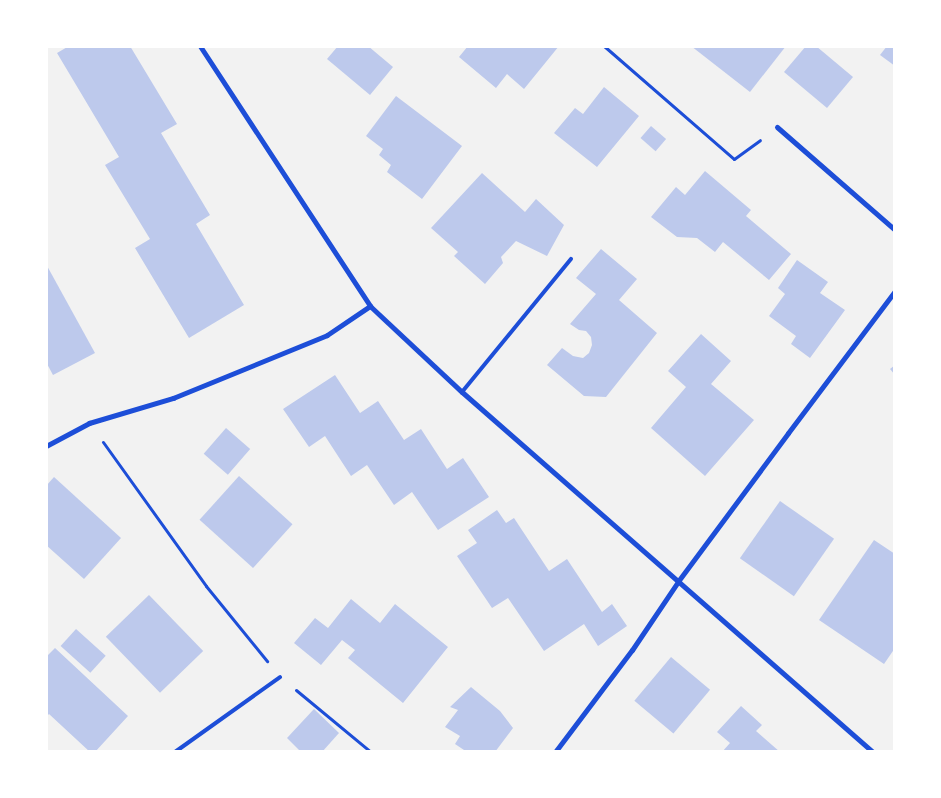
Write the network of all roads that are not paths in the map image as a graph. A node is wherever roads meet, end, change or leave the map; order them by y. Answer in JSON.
{"nodes":[{"id":1,"x":200,"y":46,"type":"edge"},
{"id":2,"x":777,"y":127,"type":"road end"},
{"id":3,"x":895,"y":230,"type":"edge"},
{"id":4,"x":571,"y":259,"type":"dead end"},
{"id":5,"x":895,"y":291,"type":"edge"},
{"id":6,"x":370,"y":306,"type":"junction"},
{"id":7,"x":462,"y":392,"type":"junction"},
{"id":8,"x":46,"y":446,"type":"edge"},
{"id":9,"x":679,"y":580,"type":"junction"},
{"id":10,"x":280,"y":677,"type":"road end"},
{"id":11,"x":175,"y":752,"type":"edge"},
{"id":12,"x":555,"y":752,"type":"edge"},
{"id":13,"x":874,"y":752,"type":"edge"}],
"edges":[{"from":1,"to":6,"type":"street"},
{"from":2,"to":3,"type":"street"},
{"from":4,"to":7,"type":"lane"},
{"from":5,"to":9,"type":"street"},
{"from":6,"to":7,"type":"street"},
{"from":6,"to":8,"type":"street"},
{"from":7,"to":9,"type":"street"},
{"from":9,"to":12,"type":"street"},
{"from":9,"to":13,"type":"street"},
{"from":10,"to":11,"type":"lane"}]}
